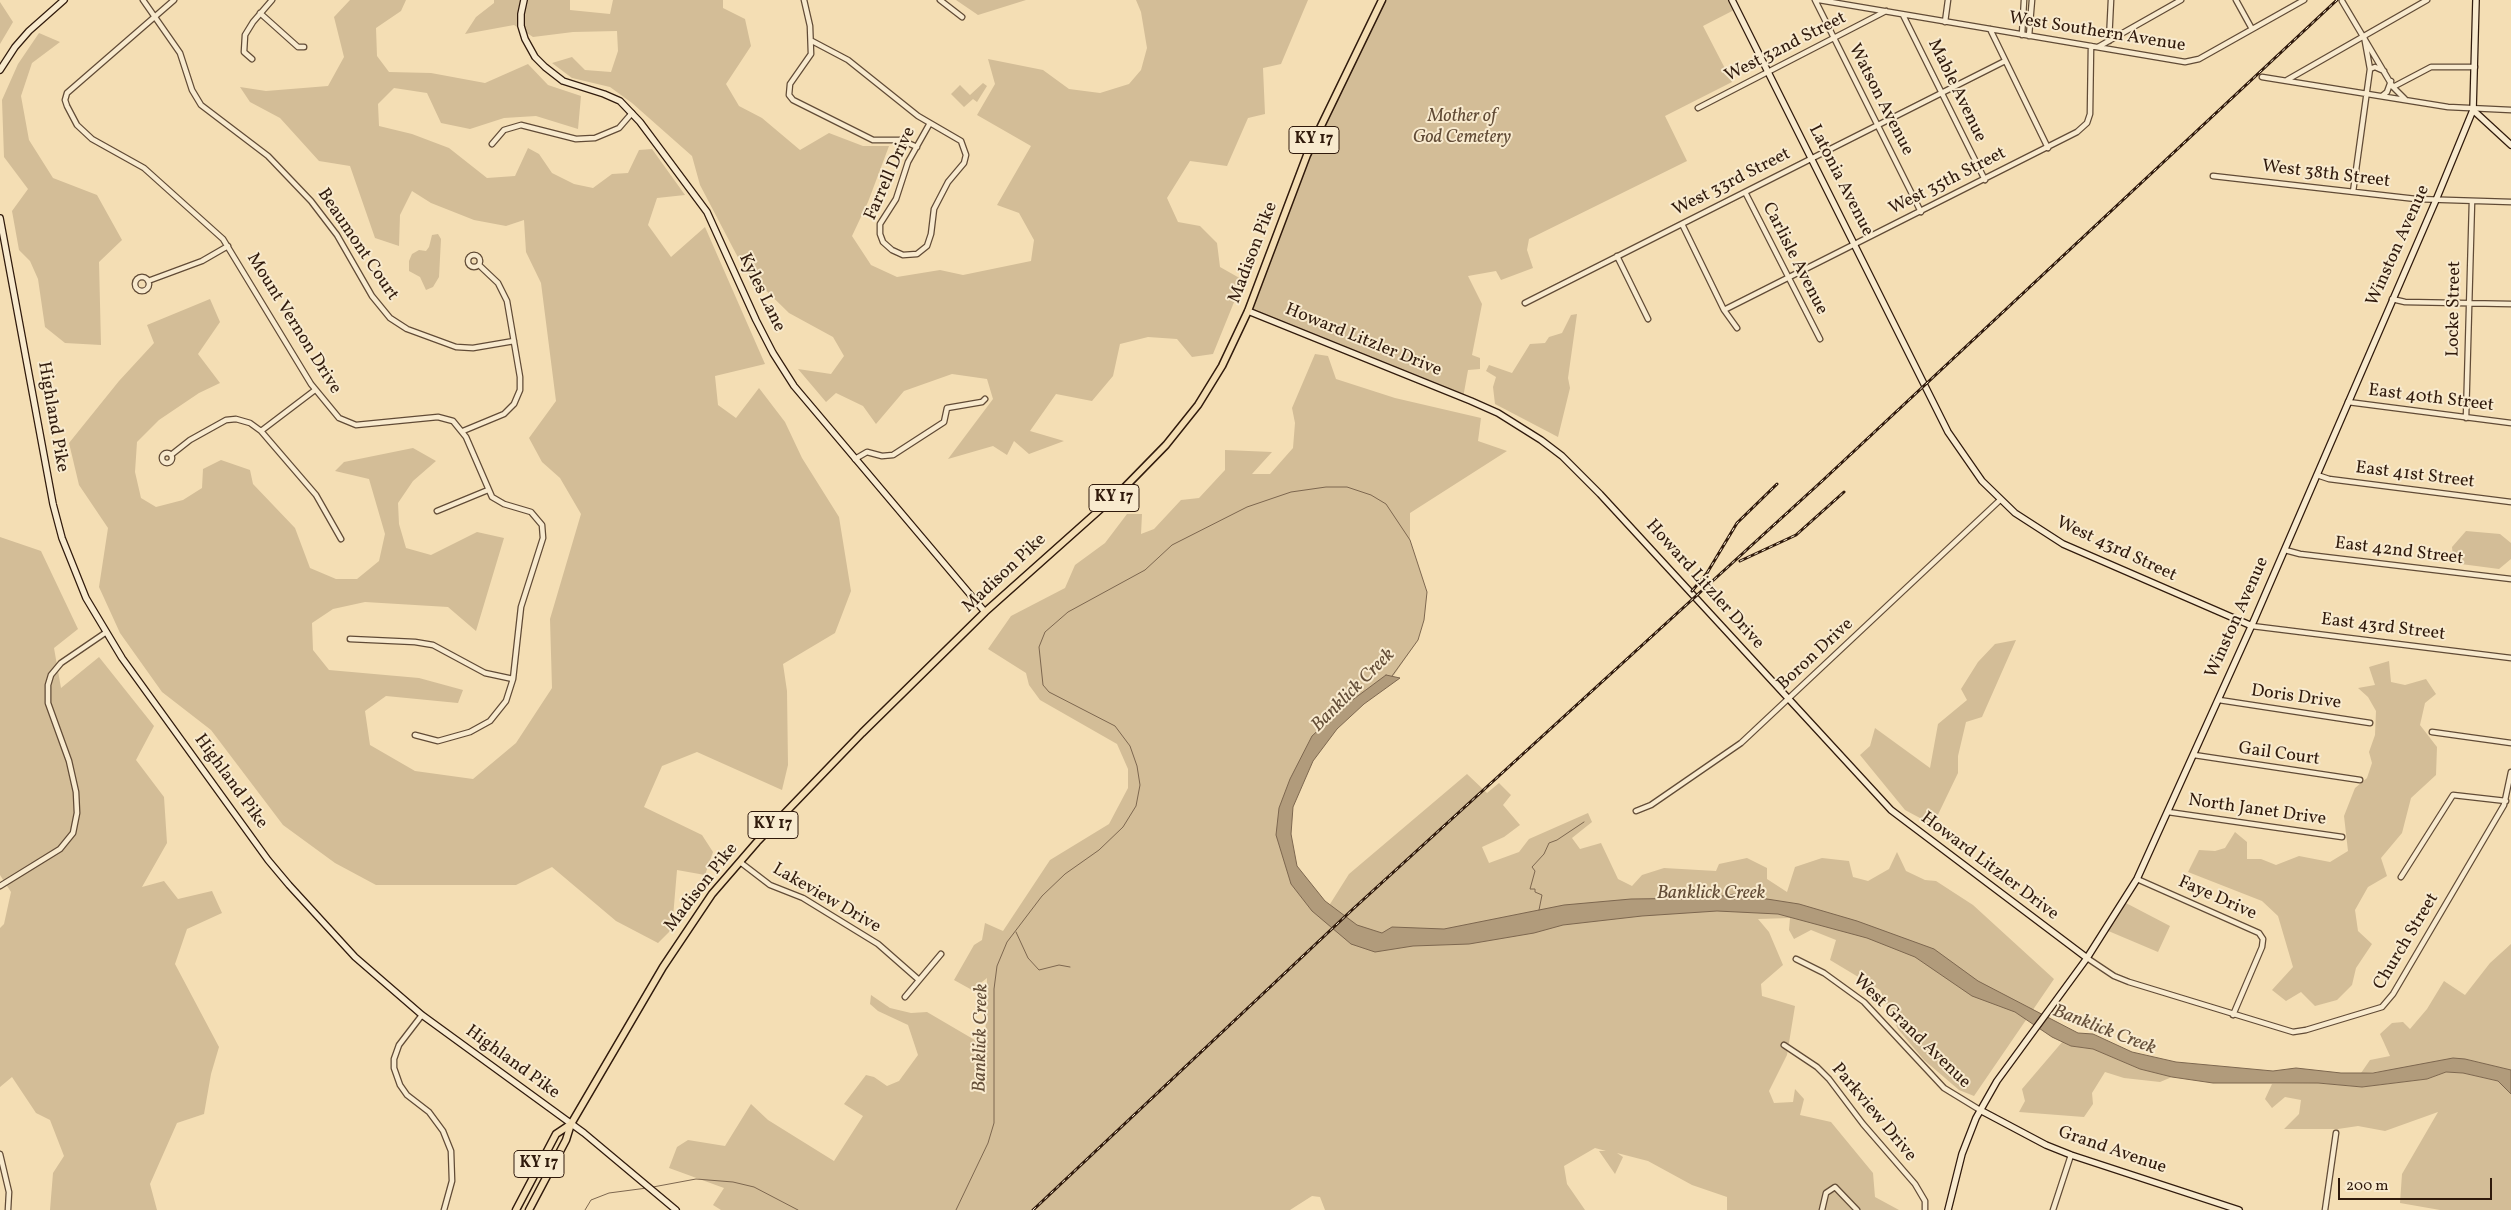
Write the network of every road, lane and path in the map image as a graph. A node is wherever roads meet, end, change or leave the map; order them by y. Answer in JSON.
{"nodes":[{"id":1,"x":64,"y":0,"type":"edge"},
{"id":2,"x":143,"y":0,"type":"edge"},
{"id":3,"x":174,"y":0,"type":"edge"},
{"id":4,"x":272,"y":0,"type":"edge"},
{"id":5,"x":524,"y":0,"type":"edge"},
{"id":6,"x":804,"y":0,"type":"edge"},
{"id":7,"x":940,"y":0,"type":"edge"},
{"id":8,"x":1382,"y":0,"type":"edge"},
{"id":9,"x":1732,"y":0,"type":"edge"},
{"id":10,"x":1815,"y":0,"type":"edge"},
{"id":11,"x":1819,"y":0,"type":"edge"},
{"id":12,"x":1948,"y":0,"type":"edge"},
{"id":13,"x":2024,"y":0,"type":"edge"},
{"id":14,"x":2032,"y":0,"type":"edge"},
{"id":15,"x":2111,"y":0,"type":"edge"},
{"id":16,"x":2181,"y":0,"type":"edge"},
{"id":17,"x":2236,"y":0,"type":"edge"},
{"id":18,"x":2304,"y":0,"type":"edge"},
{"id":19,"x":2427,"y":0,"type":"edge"},
{"id":20,"x":2476,"y":0,"type":"edge"},
{"id":21,"x":1864,"y":1,"type":"edge"},
{"id":22,"x":2342,"y":1,"type":"edge"},
{"id":23,"x":1864,"y":8,"type":"junction"},
{"id":24,"x":1886,"y":12,"type":"junction"},
{"id":25,"x":260,"y":13,"type":"junction"},
{"id":26,"x":1904,"y":15,"type":"junction"},
{"id":27,"x":155,"y":16,"type":"junction"},
{"id":28,"x":962,"y":16,"type":"dead end"},
{"id":29,"x":1945,"y":22,"type":"junction"},
{"id":30,"x":1990,"y":29,"type":"junction"},
{"id":31,"x":2252,"y":29,"type":"junction"},
{"id":32,"x":2022,"y":35,"type":"junction"},
{"id":33,"x":2029,"y":36,"type":"junction"},
{"id":34,"x":2364,"y":36,"type":"junction"},
{"id":35,"x":1834,"y":40,"type":"junction"},
{"id":36,"x":812,"y":41,"type":"junction"},
{"id":37,"x":2109,"y":41,"type":"junction"},
{"id":38,"x":2091,"y":46,"type":"junction"},
{"id":39,"x":304,"y":47,"type":"dead end"},
{"id":40,"x":2098,"y":47,"type":"junction"},
{"id":41,"x":252,"y":59,"type":"dead end"},
{"id":42,"x":2005,"y":61,"type":"junction"},
{"id":43,"x":2475,"y":67,"type":"junction"},
{"id":44,"x":2370,"y":69,"type":"junction"},
{"id":45,"x":0,"y":70,"type":"edge"},
{"id":46,"x":1768,"y":72,"type":"junction"},
{"id":47,"x":2385,"y":72,"type":"junction"},
{"id":48,"x":2262,"y":77,"type":"dead end"},
{"id":49,"x":2287,"y":80,"type":"junction"},
{"id":50,"x":2391,"y":81,"type":"junction"},
{"id":51,"x":2394,"y":87,"type":"junction"},
{"id":52,"x":1941,"y":93,"type":"junction"},
{"id":53,"x":2366,"y":94,"type":"junction"},
{"id":54,"x":2382,"y":96,"type":"junction"},
{"id":55,"x":2407,"y":100,"type":"junction"},
{"id":56,"x":1698,"y":108,"type":"dead end"},
{"id":57,"x":2473,"y":110,"type":"junction"},
{"id":58,"x":2511,"y":110,"type":"edge"},
{"id":59,"x":632,"y":113,"type":"junction"},
{"id":60,"x":930,"y":122,"type":"junction"},
{"id":61,"x":1877,"y":126,"type":"junction"},
{"id":62,"x":492,"y":144,"type":"dead end"},
{"id":63,"x":2511,"y":144,"type":"edge"},
{"id":64,"x":916,"y":147,"type":"junction"},
{"id":65,"x":2048,"y":148,"type":"junction"},
{"id":66,"x":1811,"y":159,"type":"junction"},
{"id":67,"x":2214,"y":176,"type":"dead end"},
{"id":68,"x":1984,"y":180,"type":"junction"},
{"id":69,"x":1745,"y":192,"type":"junction"},
{"id":70,"x":2353,"y":192,"type":"junction"},
{"id":71,"x":2436,"y":200,"type":"junction"},
{"id":72,"x":2472,"y":201,"type":"junction"},
{"id":73,"x":2511,"y":202,"type":"edge"},
{"id":74,"x":1921,"y":212,"type":"junction"},
{"id":75,"x":0,"y":218,"type":"edge"},
{"id":76,"x":1682,"y":224,"type":"junction"},
{"id":77,"x":1855,"y":245,"type":"junction"},
{"id":78,"x":228,"y":246,"type":"junction"},
{"id":79,"x":1617,"y":256,"type":"junction"},
{"id":80,"x":479,"y":264,"type":"dead end"},
{"id":81,"x":1788,"y":278,"type":"junction"},
{"id":82,"x":148,"y":282,"type":"dead end"},
{"id":83,"x":2392,"y":299,"type":"junction"},
{"id":84,"x":1525,"y":303,"type":"dead end"},
{"id":85,"x":2469,"y":303,"type":"junction"},
{"id":86,"x":2511,"y":304,"type":"edge"},
{"id":87,"x":1724,"y":310,"type":"junction"},
{"id":88,"x":1248,"y":312,"type":"junction"},
{"id":89,"x":1648,"y":319,"type":"dead end"},
{"id":90,"x":1737,"y":328,"type":"dead end"},
{"id":91,"x":1820,"y":339,"type":"dead end"},
{"id":92,"x":514,"y":341,"type":"junction"},
{"id":93,"x":1920,"y":376,"type":"joint"},
{"id":94,"x":316,"y":390,"type":"junction"},
{"id":95,"x":985,"y":399,"type":"dead end"},
{"id":96,"x":2348,"y":402,"type":"junction"},
{"id":97,"x":2466,"y":418,"type":"junction"},
{"id":98,"x":2511,"y":424,"type":"edge"},
{"id":99,"x":261,"y":431,"type":"junction"},
{"id":100,"x":463,"y":431,"type":"junction"},
{"id":101,"x":171,"y":455,"type":"dead end"},
{"id":102,"x":855,"y":459,"type":"junction"},
{"id":103,"x":2317,"y":475,"type":"junction"},
{"id":104,"x":488,"y":490,"type":"junction"},
{"id":105,"x":2000,"y":500,"type":"junction"},
{"id":106,"x":2511,"y":502,"type":"edge"},
{"id":107,"x":437,"y":511,"type":"dead end"},
{"id":108,"x":341,"y":539,"type":"dead end"},
{"id":109,"x":2285,"y":550,"type":"junction"},
{"id":110,"x":2511,"y":579,"type":"edge"},
{"id":111,"x":985,"y":612,"type":"junction"},
{"id":112,"x":2252,"y":626,"type":"junction"},
{"id":113,"x":105,"y":633,"type":"junction"},
{"id":114,"x":350,"y":640,"type":"dead end"},
{"id":115,"x":2511,"y":658,"type":"edge"},
{"id":116,"x":513,"y":679,"type":"junction"},
{"id":117,"x":1788,"y":700,"type":"junction"},
{"id":118,"x":2219,"y":700,"type":"junction"},
{"id":119,"x":2370,"y":723,"type":"dead end"},
{"id":120,"x":2432,"y":732,"type":"dead end"},
{"id":121,"x":416,"y":735,"type":"dead end"},
{"id":122,"x":2511,"y":743,"type":"edge"},
{"id":123,"x":2194,"y":755,"type":"junction"},
{"id":124,"x":2511,"y":772,"type":"edge"},
{"id":125,"x":2360,"y":780,"type":"dead end"},
{"id":126,"x":2506,"y":800,"type":"junction"},
{"id":127,"x":1636,"y":811,"type":"dead end"},
{"id":128,"x":2168,"y":812,"type":"junction"},
{"id":129,"x":2342,"y":837,"type":"dead end"},
{"id":130,"x":740,"y":862,"type":"junction"},
{"id":131,"x":2401,"y":878,"type":"dead end"},
{"id":132,"x":2137,"y":879,"type":"junction"},
{"id":133,"x":0,"y":886,"type":"edge"},
{"id":134,"x":941,"y":954,"type":"dead end"},
{"id":135,"x":2087,"y":958,"type":"junction"},
{"id":136,"x":1796,"y":959,"type":"dead end"},
{"id":137,"x":919,"y":980,"type":"junction"},
{"id":138,"x":905,"y":997,"type":"dead end"},
{"id":139,"x":422,"y":1015,"type":"junction"},
{"id":140,"x":2233,"y":1015,"type":"junction"},
{"id":141,"x":1784,"y":1044,"type":"dead end"},
{"id":142,"x":1980,"y":1110,"type":"junction"},
{"id":143,"x":571,"y":1124,"type":"junction"},
{"id":144,"x":2336,"y":1133,"type":"dead end"},
{"id":145,"x":0,"y":1154,"type":"edge"},
{"id":146,"x":2071,"y":1155,"type":"junction"},
{"id":147,"x":6,"y":1183,"type":"junction"},
{"id":148,"x":0,"y":1184,"type":"edge"},
{"id":149,"x":8,"y":1210,"type":"edge"},
{"id":150,"x":444,"y":1210,"type":"edge"},
{"id":151,"x":516,"y":1210,"type":"edge"},
{"id":152,"x":529,"y":1210,"type":"edge"},
{"id":153,"x":676,"y":1210,"type":"edge"},
{"id":154,"x":1822,"y":1210,"type":"edge"},
{"id":155,"x":1857,"y":1210,"type":"edge"},
{"id":156,"x":1925,"y":1210,"type":"edge"},
{"id":157,"x":1948,"y":1210,"type":"edge"},
{"id":158,"x":2053,"y":1210,"type":"edge"},
{"id":159,"x":2239,"y":1210,"type":"edge"},
{"id":160,"x":2325,"y":1210,"type":"edge"}],
"edges":[{"from":1,"to":45,"type":"main road"},
{"from":2,"to":27,"type":"street","name":"Beaumont Court"},
{"from":3,"to":27,"type":"street","name":"Mount Vernon Drive"},
{"from":4,"to":25,"type":"street"},
{"from":5,"to":59,"type":"main road","name":"Kyles Lane"},
{"from":6,"to":36,"type":"street"},
{"from":7,"to":28,"type":"street"},
{"from":8,"to":88,"type":"main road","name":"Madison Pike","number":"KY 17"},
{"from":9,"to":46,"type":"main road","name":"Latonia Avenue"},
{"from":10,"to":35,"type":"street","name":"Watson Avenue"},
{"from":11,"to":23,"type":"street","name":"West Southern Avenue"},
{"from":12,"to":29,"type":"street"},
{"from":13,"to":32,"type":"street"},
{"from":14,"to":33,"type":"street"},
{"from":15,"to":37,"type":"street"},
{"from":16,"to":37,"type":"street"},
{"from":17,"to":31,"type":"street"},
{"from":18,"to":31,"type":"street"},
{"from":19,"to":34,"type":"street"},
{"from":20,"to":43,"type":"main road","name":"Winston Avenue"},
{"from":21,"to":23,"type":"street"},
{"from":22,"to":34,"type":"street"},
{"from":23,"to":24,"type":"street","name":"West Southern Avenue"},
{"from":24,"to":26,"type":"street","name":"West Southern Avenue"},
{"from":24,"to":35,"type":"street","name":"West 32nd Street"},
{"from":25,"to":39,"type":"street"},
{"from":25,"to":41,"type":"street"},
{"from":26,"to":29,"type":"street","name":"West Southern Avenue"},
{"from":26,"to":52,"type":"street","name":"Mable Avenue"},
{"from":27,"to":78,"type":"street","name":"Mount Vernon Drive"},
{"from":27,"to":92,"type":"street","name":"Beaumont Court"},
{"from":29,"to":30,"type":"street","name":"West Southern Avenue"},
{"from":30,"to":32,"type":"street","name":"West Southern Avenue"},
{"from":30,"to":42,"type":"street"},
{"from":31,"to":40,"type":"street","name":"West Southern Avenue"},
{"from":32,"to":33,"type":"street","name":"West Southern Avenue"},
{"from":33,"to":38,"type":"street","name":"West Southern Avenue"},
{"from":34,"to":44,"type":"street"},
{"from":34,"to":47,"type":"street"},
{"from":34,"to":49,"type":"street"},
{"from":35,"to":46,"type":"street","name":"West 32nd Street"},
{"from":35,"to":61,"type":"street","name":"Watson Avenue"},
{"from":36,"to":60,"type":"street","name":"Farrell Drive"},
{"from":36,"to":64,"type":"street"},
{"from":37,"to":40,"type":"street"},
{"from":38,"to":40,"type":"street","name":"West Southern Avenue"},
{"from":38,"to":65,"type":"street","name":"West 35th Street"},
{"from":42,"to":52,"type":"street","name":"West 33rd Street"},
{"from":42,"to":65,"type":"street"},
{"from":43,"to":51,"type":"street"},
{"from":43,"to":57,"type":"main road","name":"Winston Avenue"},
{"from":44,"to":47,"type":"street"},
{"from":44,"to":53,"type":"street"},
{"from":46,"to":56,"type":"street","name":"West 32nd Street"},
{"from":46,"to":66,"type":"main road","name":"Latonia Avenue"},
{"from":47,"to":50,"type":"street"},
{"from":48,"to":49,"type":"street"},
{"from":49,"to":53,"type":"street"},
{"from":50,"to":51,"type":"street"},
{"from":50,"to":54,"type":"street"},
{"from":51,"to":55,"type":"street"},
{"from":52,"to":61,"type":"street","name":"West 33rd Street"},
{"from":52,"to":68,"type":"street","name":"Mable Avenue"},
{"from":53,"to":54,"type":"street"},
{"from":53,"to":70,"type":"street"},
{"from":54,"to":55,"type":"street"},
{"from":55,"to":57,"type":"street"},
{"from":57,"to":58,"type":"street"},
{"from":57,"to":63,"type":"main road"},
{"from":57,"to":71,"type":"main road","name":"Winston Avenue"},
{"from":59,"to":62,"type":"street"},
{"from":59,"to":102,"type":"main road","name":"Kyles Lane"},
{"from":60,"to":64,"type":"street","name":"Farrell Drive"},
{"from":60,"to":64,"type":"street","name":"Farrell Drive"},
{"from":61,"to":66,"type":"street","name":"West 33rd Street"},
{"from":61,"to":74,"type":"street","name":"Watson Avenue"},
{"from":65,"to":68,"type":"street","name":"West 35th Street"},
{"from":66,"to":69,"type":"street","name":"West 33rd Street"},
{"from":66,"to":77,"type":"main road","name":"Latonia Avenue"},
{"from":67,"to":70,"type":"street","name":"West 38th Street"},
{"from":68,"to":74,"type":"street","name":"West 35th Street"},
{"from":69,"to":76,"type":"street","name":"West 33rd Street"},
{"from":69,"to":81,"type":"street","name":"Carlisle Avenue"},
{"from":70,"to":71,"type":"street","name":"West 38th Street"},
{"from":71,"to":72,"type":"street","name":"West 38th Street"},
{"from":71,"to":83,"type":"main road","name":"Winston Avenue"},
{"from":72,"to":73,"type":"street","name":"West 38th Street"},
{"from":72,"to":85,"type":"street","name":"Locke Street"},
{"from":74,"to":77,"type":"street","name":"West 35th Street"},
{"from":75,"to":113,"type":"main road","name":"Highland Pike"},
{"from":76,"to":79,"type":"street","name":"West 33rd Street"},
{"from":76,"to":87,"type":"street"},
{"from":77,"to":81,"type":"street","name":"West 35th Street"},
{"from":77,"to":93,"type":"main road","name":"Latonia Avenue"},
{"from":78,"to":82,"type":"street"},
{"from":78,"to":94,"type":"street","name":"Mount Vernon Drive"},
{"from":79,"to":84,"type":"street","name":"West 33rd Street"},
{"from":79,"to":89,"type":"street"},
{"from":80,"to":92,"type":"street"},
{"from":81,"to":87,"type":"street","name":"West 35th Street"},
{"from":81,"to":91,"type":"street","name":"Carlisle Avenue"},
{"from":83,"to":85,"type":"street"},
{"from":83,"to":96,"type":"main road","name":"Winston Avenue"},
{"from":85,"to":86,"type":"street"},
{"from":85,"to":97,"type":"street","name":"Locke Street"},
{"from":87,"to":90,"type":"street"},
{"from":88,"to":111,"type":"main road","name":"Madison Pike","number":"KY 17"},
{"from":88,"to":117,"type":"main road","name":"Howard Litzler Drive"},
{"from":92,"to":100,"type":"street"},
{"from":93,"to":105,"type":"main road","name":"West 43rd Street"},
{"from":94,"to":99,"type":"street"},
{"from":94,"to":100,"type":"street","name":"Mount Vernon Drive"},
{"from":95,"to":102,"type":"street"},
{"from":96,"to":97,"type":"street","name":"East 40th Street"},
{"from":96,"to":103,"type":"main road","name":"Winston Avenue"},
{"from":97,"to":98,"type":"street","name":"East 40th Street"},
{"from":99,"to":101,"type":"street"},
{"from":99,"to":108,"type":"street"},
{"from":100,"to":104,"type":"street"},
{"from":102,"to":111,"type":"main road","name":"Kyles Lane"},
{"from":103,"to":106,"type":"street","name":"East 41st Street"},
{"from":103,"to":109,"type":"main road","name":"Winston Avenue"},
{"from":104,"to":107,"type":"street"},
{"from":104,"to":116,"type":"street"},
{"from":105,"to":112,"type":"main road","name":"West 43rd Street"},
{"from":105,"to":117,"type":"street","name":"Boron Drive"},
{"from":109,"to":110,"type":"street","name":"East 42nd Street"},
{"from":109,"to":112,"type":"main road","name":"Winston Avenue"},
{"from":111,"to":130,"type":"main road","name":"Madison Pike","number":"KY 17"},
{"from":112,"to":115,"type":"street","name":"East 43rd Street"},
{"from":112,"to":118,"type":"main road","name":"Winston Avenue"},
{"from":113,"to":133,"type":"street"},
{"from":113,"to":139,"type":"main road","name":"Highland Pike"},
{"from":114,"to":116,"type":"street"},
{"from":116,"to":121,"type":"street"},
{"from":117,"to":127,"type":"street","name":"Boron Drive"},
{"from":117,"to":135,"type":"main road","name":"Howard Litzler Drive"},
{"from":118,"to":119,"type":"street","name":"Doris Drive"},
{"from":118,"to":123,"type":"main road","name":"Winston Avenue"},
{"from":120,"to":122,"type":"street"},
{"from":123,"to":125,"type":"street","name":"Gail Court"},
{"from":123,"to":128,"type":"main road","name":"Winston Avenue"},
{"from":124,"to":126,"type":"street","name":"Church Street"},
{"from":126,"to":131,"type":"street"},
{"from":126,"to":140,"type":"street","name":"Church Street"},
{"from":128,"to":129,"type":"street","name":"North Janet Drive"},
{"from":128,"to":132,"type":"main road","name":"Winston Avenue"},
{"from":130,"to":137,"type":"street","name":"Lakeview Drive"},
{"from":130,"to":143,"type":"main road","name":"Madison Pike","number":"KY 17"},
{"from":132,"to":135,"type":"main road","name":"Winston Avenue"},
{"from":132,"to":140,"type":"street","name":"Faye Drive"},
{"from":134,"to":137,"type":"street"},
{"from":135,"to":140,"type":"street","name":"Church Street"},
{"from":135,"to":142,"type":"main road","name":"Winston Avenue"},
{"from":136,"to":142,"type":"street","name":"West Grand Avenue"},
{"from":137,"to":138,"type":"street"},
{"from":139,"to":143,"type":"main road","name":"Highland Pike"},
{"from":139,"to":150,"type":"street"},
{"from":141,"to":156,"type":"street","name":"Parkview Drive"},
{"from":142,"to":146,"type":"main road","name":"Grand Avenue"},
{"from":142,"to":157,"type":"main road","name":"Winston Avenue"},
{"from":143,"to":151,"type":"main road","name":"Madison Pike","number":"KY 17"},
{"from":143,"to":152,"type":"main road","name":"Madison Pike","number":"KY 17"},
{"from":143,"to":153,"type":"main road","name":"Highland Pike"},
{"from":144,"to":160,"type":"street"},
{"from":145,"to":147,"type":"street"},
{"from":146,"to":158,"type":"street"},
{"from":146,"to":159,"type":"main road","name":"Grand Avenue"},
{"from":147,"to":148,"type":"street"},
{"from":147,"to":149,"type":"street"},
{"from":154,"to":155,"type":"street"}]}
